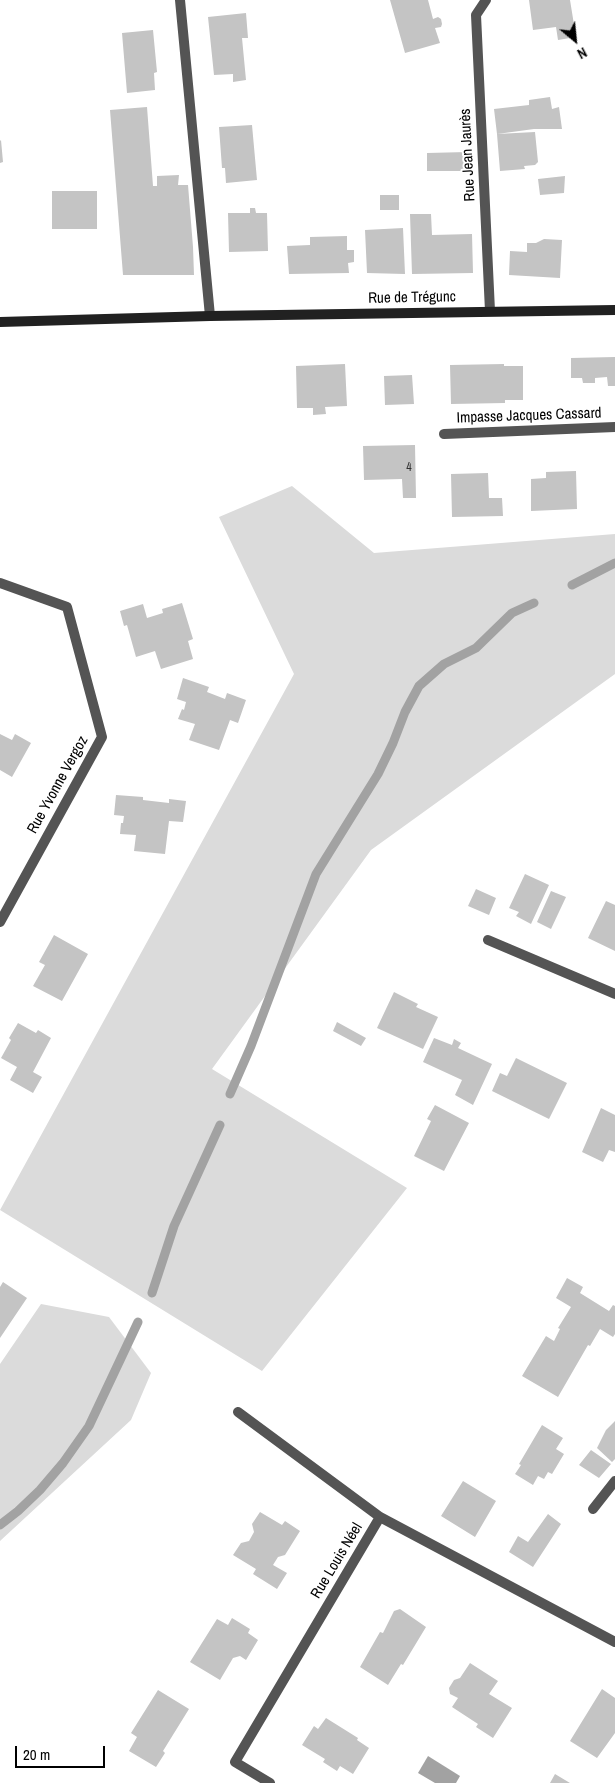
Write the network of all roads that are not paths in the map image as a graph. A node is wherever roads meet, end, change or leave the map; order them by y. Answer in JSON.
{"nodes":[{"id":1,"x":180,"y":0,"type":"edge"},
{"id":2,"x":486,"y":0,"type":"edge"},
{"id":3,"x":615,"y":310,"type":"edge"},
{"id":4,"x":490,"y":311,"type":"junction"},
{"id":5,"x":210,"y":316,"type":"junction"},
{"id":6,"x":0,"y":322,"type":"edge"},
{"id":7,"x":615,"y":427,"type":"edge"},
{"id":8,"x":444,"y":434,"type":"dead end"},
{"id":9,"x":0,"y":583,"type":"edge"},
{"id":10,"x":0,"y":922,"type":"edge"},
{"id":11,"x":488,"y":940,"type":"dead end"},
{"id":12,"x":615,"y":994,"type":"edge"},
{"id":13,"x":238,"y":1412,"type":"dead end"},
{"id":14,"x":615,"y":1481,"type":"edge"},
{"id":15,"x":592,"y":1509,"type":"dead end"},
{"id":16,"x":380,"y":1517,"type":"junction"},
{"id":17,"x":615,"y":1642,"type":"edge"},
{"id":18,"x":270,"y":1783,"type":"edge"}],
"edges":[{"from":1,"to":5,"type":"street"},
{"from":2,"to":4,"type":"street","name":"Rue Jean Jaurès"},
{"from":3,"to":4,"type":"main road","name":"Rue de Trégunc"},
{"from":4,"to":5,"type":"main road","name":"Rue de Trégunc"},
{"from":5,"to":6,"type":"main road","name":"Rue de Trégunc"},
{"from":7,"to":8,"type":"street","name":"Impasse Jacques Cassard"},
{"from":9,"to":10,"type":"street","name":"Rue Yvonne Vergoz"},
{"from":11,"to":12,"type":"street"},
{"from":13,"to":16,"type":"street"},
{"from":14,"to":15,"type":"street"},
{"from":16,"to":17,"type":"street","name":"Rue Louis Néel"},
{"from":16,"to":18,"type":"street","name":"Rue Louis Néel"}]}
